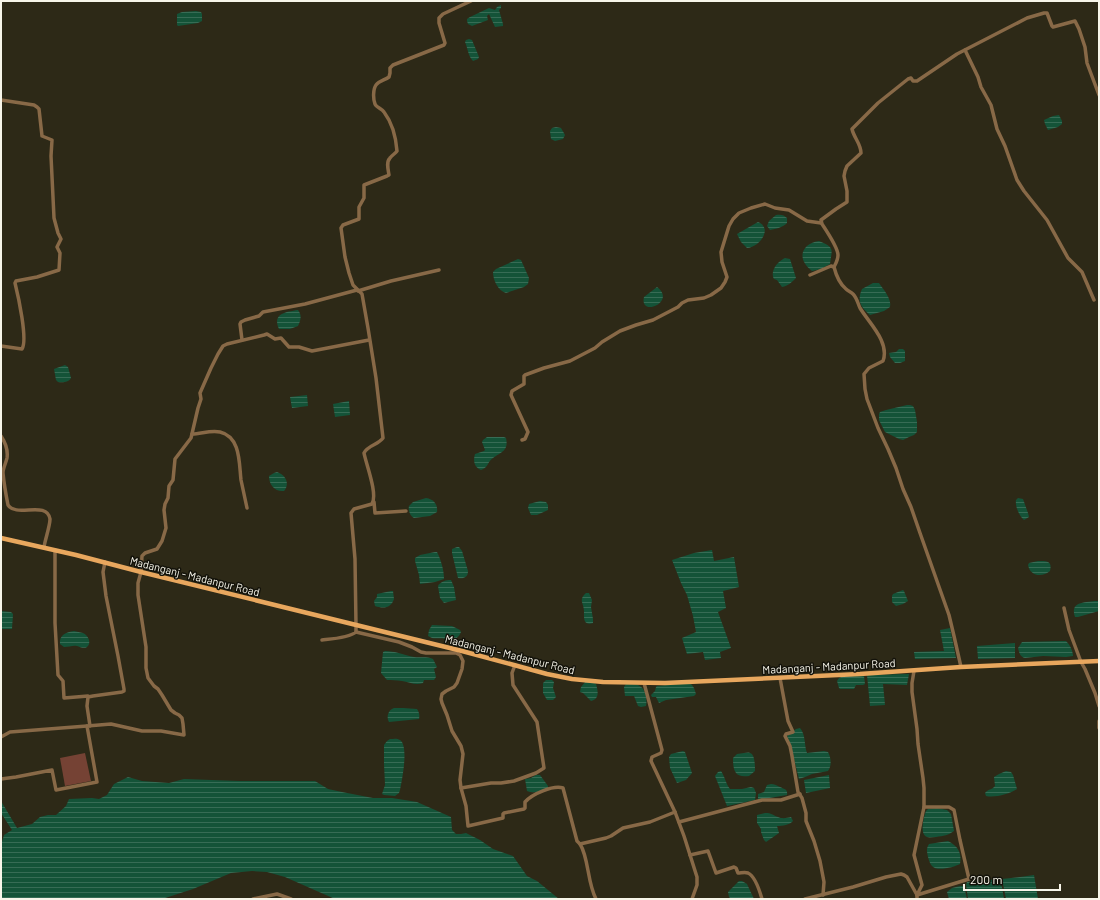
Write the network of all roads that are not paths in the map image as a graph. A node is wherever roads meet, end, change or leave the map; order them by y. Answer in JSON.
{"nodes":[{"id":1,"x":471,"y":1,"type":"edge"},
{"id":2,"x":965,"y":50,"type":"junction"},
{"id":3,"x":1099,"y":95,"type":"edge"},
{"id":4,"x":1,"y":100,"type":"edge"},
{"id":5,"x":821,"y":223,"type":"junction"},
{"id":6,"x":834,"y":267,"type":"junction"},
{"id":7,"x":439,"y":270,"type":"dead end"},
{"id":8,"x":810,"y":275,"type":"dead end"},
{"id":9,"x":357,"y":290,"type":"junction"},
{"id":10,"x":1094,"y":300,"type":"dead end"},
{"id":11,"x":242,"y":340,"type":"junction"},
{"id":12,"x":369,"y":340,"type":"junction"},
{"id":13,"x":1,"y":346,"type":"edge"},
{"id":14,"x":192,"y":434,"type":"junction"},
{"id":15,"x":1,"y":436,"type":"edge"},
{"id":16,"x":522,"y":440,"type":"dead end"},
{"id":17,"x":374,"y":500,"type":"junction"},
{"id":18,"x":247,"y":508,"type":"dead end"},
{"id":19,"x":406,"y":511,"type":"dead end"},
{"id":20,"x":1,"y":538,"type":"edge"},
{"id":21,"x":44,"y":548,"type":"junction"},
{"id":22,"x":55,"y":550,"type":"junction"},
{"id":23,"x":105,"y":562,"type":"junction"},
{"id":24,"x":141,"y":572,"type":"junction"},
{"id":25,"x":1064,"y":608,"type":"dead end"},
{"id":26,"x":356,"y":625,"type":"junction"},
{"id":27,"x":356,"y":632,"type":"junction"},
{"id":28,"x":322,"y":640,"type":"dead end"},
{"id":29,"x":1099,"y":661,"type":"edge"},
{"id":30,"x":1081,"y":662,"type":"junction"},
{"id":31,"x":515,"y":665,"type":"junction"},
{"id":32,"x":961,"y":667,"type":"junction"},
{"id":33,"x":914,"y":671,"type":"junction"},
{"id":34,"x":780,"y":678,"type":"junction"},
{"id":35,"x":644,"y":683,"type":"junction"},
{"id":36,"x":90,"y":696,"type":"junction"},
{"id":37,"x":1099,"y":706,"type":"edge"},
{"id":38,"x":1099,"y":721,"type":"edge"},
{"id":39,"x":89,"y":726,"type":"junction"},
{"id":40,"x":1099,"y":728,"type":"edge"},
{"id":41,"x":1,"y":737,"type":"edge"},
{"id":42,"x":1,"y":779,"type":"edge"},
{"id":43,"x":461,"y":788,"type":"junction"},
{"id":44,"x":800,"y":794,"type":"junction"},
{"id":45,"x":924,"y":807,"type":"junction"},
{"id":46,"x":675,"y":812,"type":"junction"},
{"id":47,"x":679,"y":822,"type":"junction"},
{"id":48,"x":580,"y":844,"type":"junction"},
{"id":49,"x":690,"y":855,"type":"junction"},
{"id":50,"x":823,"y":895,"type":"junction"},
{"id":51,"x":917,"y":897,"type":"edge"},
{"id":52,"x":253,"y":899,"type":"edge"},
{"id":53,"x":291,"y":899,"type":"edge"},
{"id":54,"x":596,"y":899,"type":"edge"},
{"id":55,"x":692,"y":899,"type":"edge"},
{"id":56,"x":762,"y":899,"type":"edge"},
{"id":57,"x":805,"y":899,"type":"edge"}],
"edges":[{"from":1,"to":9,"type":"street"},
{"from":2,"to":3,"type":"street"},
{"from":2,"to":5,"type":"street"},
{"from":2,"to":10,"type":"street"},
{"from":4,"to":13,"type":"street"},
{"from":5,"to":6,"type":"street"},
{"from":5,"to":16,"type":"street"},
{"from":6,"to":8,"type":"street"},
{"from":6,"to":32,"type":"street"},
{"from":7,"to":9,"type":"street"},
{"from":9,"to":11,"type":"street"},
{"from":9,"to":12,"type":"street"},
{"from":11,"to":12,"type":"street"},
{"from":11,"to":14,"type":"street"},
{"from":12,"to":17,"type":"street"},
{"from":14,"to":18,"type":"street"},
{"from":14,"to":24,"type":"street"},
{"from":15,"to":21,"type":"street"},
{"from":17,"to":19,"type":"street"},
{"from":17,"to":26,"type":"street"},
{"from":20,"to":21,"type":"main road","name":"Madanganj - Madanpur Road"},
{"from":21,"to":22,"type":"main road","name":"Madanganj - Madanpur Road"},
{"from":22,"to":23,"type":"main road","name":"Madanganj - Madanpur Road"},
{"from":22,"to":36,"type":"street"},
{"from":23,"to":24,"type":"main road","name":"Madanganj - Madanpur Road"},
{"from":23,"to":36,"type":"street"},
{"from":24,"to":26,"type":"main road","name":"Madanganj - Madanpur Road"},
{"from":24,"to":39,"type":"street"},
{"from":25,"to":30,"type":"street"},
{"from":26,"to":27,"type":"street"},
{"from":26,"to":31,"type":"main road","name":"Madanganj - Madanpur Road"},
{"from":27,"to":28,"type":"street"},
{"from":27,"to":43,"type":"street"},
{"from":29,"to":30,"type":"main road","name":"Madanganj - Madanpur Road"},
{"from":30,"to":32,"type":"main road","name":"Madanganj - Madanpur Road"},
{"from":30,"to":37,"type":"street"},
{"from":31,"to":35,"type":"main road","name":"Madanganj - Madanpur Road"},
{"from":31,"to":43,"type":"street"},
{"from":32,"to":33,"type":"main road","name":"Madanganj - Madanpur Road"},
{"from":33,"to":34,"type":"main road","name":"Madanganj - Madanpur Road"},
{"from":33,"to":45,"type":"street"},
{"from":34,"to":35,"type":"main road","name":"Madanganj - Madanpur Road"},
{"from":34,"to":44,"type":"street"},
{"from":35,"to":46,"type":"street"},
{"from":36,"to":39,"type":"street"},
{"from":38,"to":40,"type":"street"},
{"from":39,"to":41,"type":"street"},
{"from":39,"to":42,"type":"street"},
{"from":43,"to":48,"type":"street"},
{"from":44,"to":47,"type":"street"},
{"from":44,"to":50,"type":"street"},
{"from":45,"to":51,"type":"street"},
{"from":45,"to":51,"type":"street"},
{"from":46,"to":47,"type":"street"},
{"from":46,"to":48,"type":"street"},
{"from":47,"to":49,"type":"street"},
{"from":48,"to":54,"type":"street"},
{"from":49,"to":55,"type":"street"},
{"from":49,"to":56,"type":"street"},
{"from":50,"to":51,"type":"street"},
{"from":50,"to":57,"type":"street"},
{"from":52,"to":53,"type":"street"}]}
